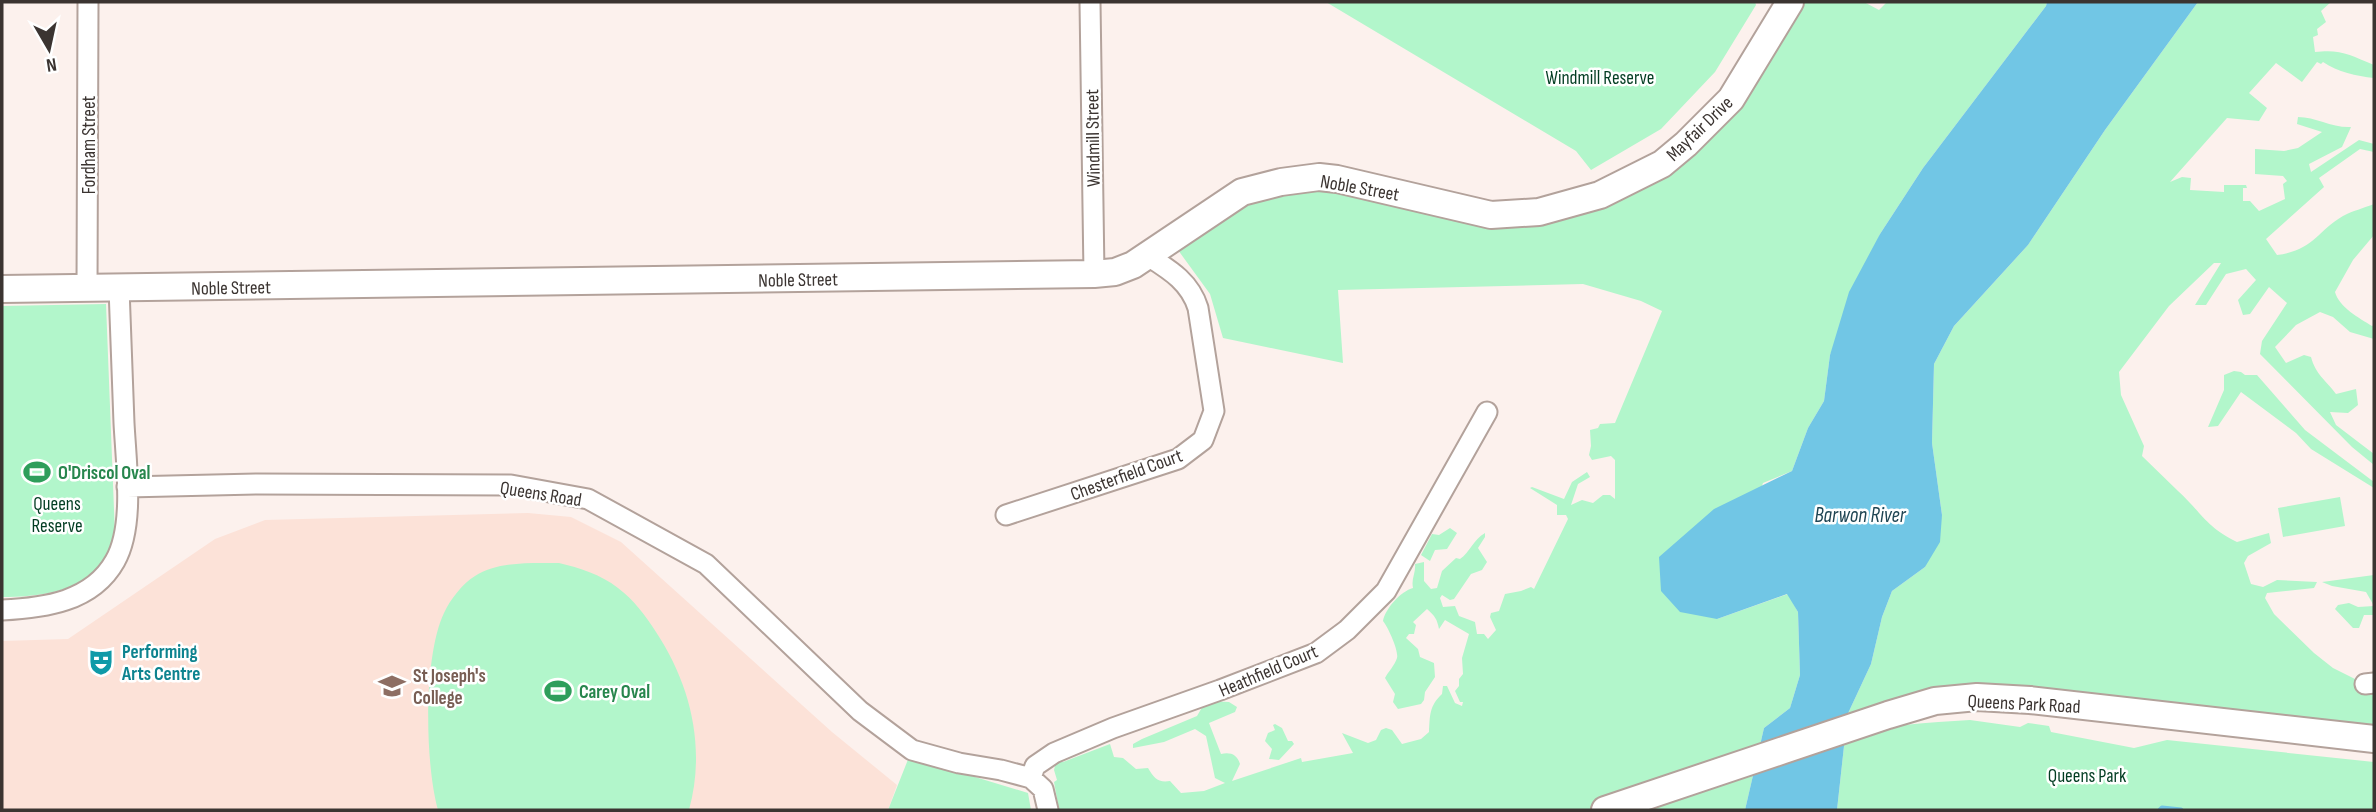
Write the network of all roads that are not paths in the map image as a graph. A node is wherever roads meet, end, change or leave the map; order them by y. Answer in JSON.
{"nodes":[{"id":1,"x":88,"y":2,"type":"edge"},
{"id":2,"x":1090,"y":2,"type":"edge"},
{"id":3,"x":1790,"y":2,"type":"edge"},
{"id":4,"x":1565,"y":205,"type":"joint"},
{"id":5,"x":1148,"y":256,"type":"junction"},
{"id":6,"x":1094,"y":274,"type":"junction"},
{"id":7,"x":87,"y":288,"type":"junction"},
{"id":8,"x":119,"y":288,"type":"junction"},
{"id":9,"x":2,"y":289,"type":"edge"},
{"id":10,"x":1487,"y":412,"type":"dead end"},
{"id":11,"x":127,"y":487,"type":"junction"},
{"id":12,"x":1006,"y":515,"type":"dead end"},
{"id":13,"x":2,"y":610,"type":"edge"},
{"id":14,"x":2374,"y":739,"type":"edge"},
{"id":15,"x":1031,"y":778,"type":"junction"},
{"id":16,"x":1048,"y":810,"type":"edge"},
{"id":17,"x":1605,"y":810,"type":"edge"}],
"edges":[{"from":1,"to":7,"type":"street","name":"Fordham Street"},
{"from":2,"to":6,"type":"street","name":"Windmill Street"},
{"from":3,"to":4,"type":"street","name":"Mayfair Drive"},
{"from":4,"to":5,"type":"street","name":"Noble Street"},
{"from":5,"to":6,"type":"street","name":"Noble Street"},
{"from":5,"to":12,"type":"street","name":"Chesterfield Court"},
{"from":6,"to":8,"type":"street","name":"Noble Street"},
{"from":7,"to":8,"type":"street","name":"Noble Street"},
{"from":7,"to":9,"type":"street","name":"Noble Street"},
{"from":8,"to":11,"type":"street"},
{"from":10,"to":15,"type":"street","name":"Heathfield Court"},
{"from":11,"to":13,"type":"street"},
{"from":11,"to":15,"type":"street","name":"Queens Road"},
{"from":14,"to":17,"type":"street","name":"Queens Park Road"},
{"from":15,"to":16,"type":"street"}]}
